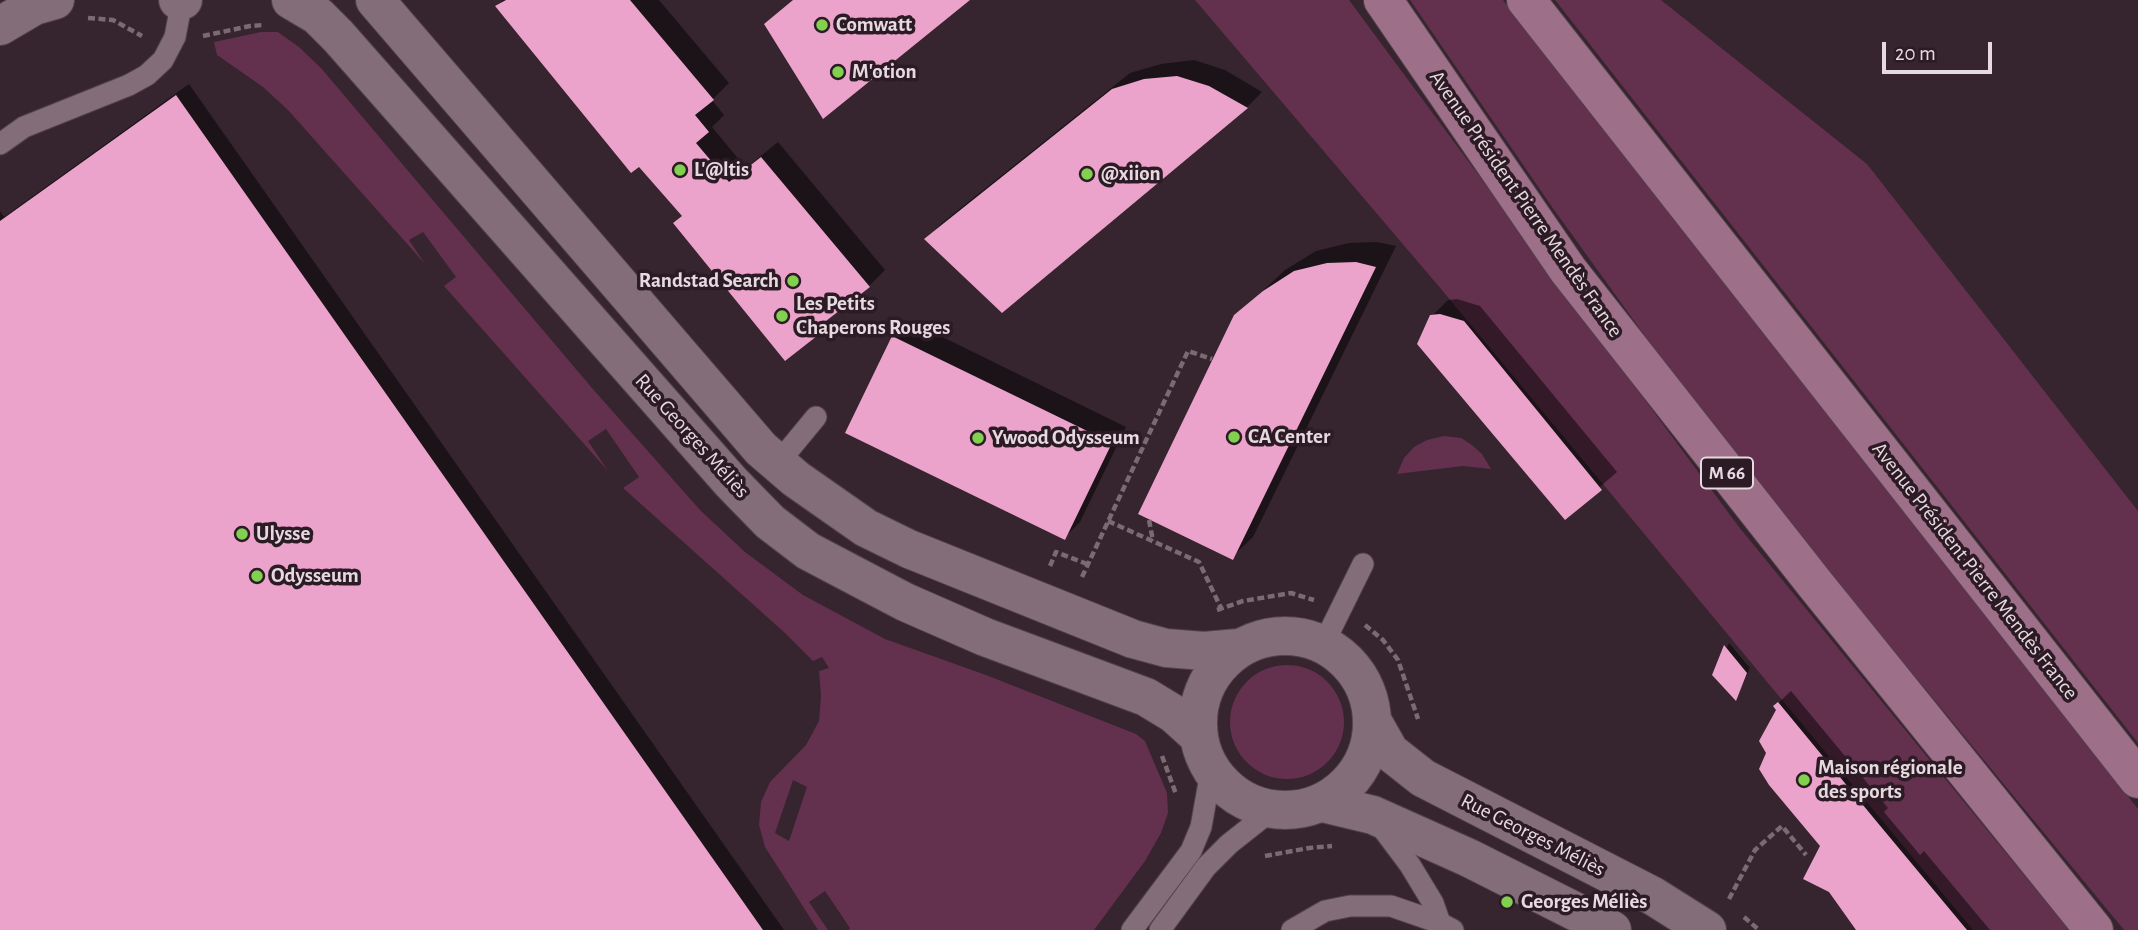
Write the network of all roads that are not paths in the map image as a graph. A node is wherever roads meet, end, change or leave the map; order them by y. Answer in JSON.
{"nodes":[{"id":1,"x":181,"y":0,"type":"edge"},
{"id":2,"x":291,"y":0,"type":"edge"},
{"id":3,"x":375,"y":0,"type":"edge"},
{"id":4,"x":1383,"y":0,"type":"edge"},
{"id":5,"x":1525,"y":0,"type":"edge"},
{"id":6,"x":42,"y":2,"type":"edge"},
{"id":7,"x":0,"y":26,"type":"edge"},
{"id":8,"x":0,"y":144,"type":"edge"},
{"id":9,"x":816,"y":417,"type":"dead end"},
{"id":10,"x":778,"y":463,"type":"junction"},
{"id":11,"x":1363,"y":564,"type":"dead end"},
{"id":12,"x":1323,"y":645,"type":"junction"},
{"id":13,"x":1238,"y":648,"type":"junction"},
{"id":14,"x":1373,"y":723,"type":"junction"},
{"id":15,"x":1195,"y":733,"type":"junction"},
{"id":16,"x":1211,"y":771,"type":"junction"},
{"id":17,"x":2138,"y":779,"type":"edge"},
{"id":18,"x":1323,"y":803,"type":"junction"},
{"id":19,"x":1272,"y":810,"type":"junction"},
{"id":20,"x":1373,"y":815,"type":"junction"},
{"id":21,"x":1350,"y":906,"type":"junction"},
{"id":22,"x":1724,"y":915,"type":"edge"},
{"id":23,"x":1446,"y":926,"type":"edge"},
{"id":24,"x":1589,"y":926,"type":"edge"},
{"id":25,"x":1132,"y":930,"type":"edge"},
{"id":26,"x":1160,"y":930,"type":"edge"},
{"id":27,"x":1292,"y":930,"type":"edge"},
{"id":28,"x":1325,"y":930,"type":"edge"},
{"id":29,"x":2094,"y":930,"type":"edge"}],
"edges":[{"from":1,"to":8,"type":"lane"},
{"from":2,"to":15,"type":"street","name":"Rue Georges Méliès"},
{"from":3,"to":10,"type":"street","name":"Rue Georges Méliès"},
{"from":4,"to":29,"type":"main road","name":"Avenue Président Pierre Mendès France","number":"M 66"},
{"from":5,"to":17,"type":"main road","name":"Avenue Président Pierre Mendès France"},
{"from":6,"to":7,"type":"street"},
{"from":9,"to":10,"type":"lane"},
{"from":10,"to":13,"type":"street","name":"Rue Georges Méliès"},
{"from":11,"to":12,"type":"lane"},
{"from":12,"to":13,"type":"street"},
{"from":12,"to":14,"type":"street"},
{"from":13,"to":15,"type":"street"},
{"from":14,"to":18,"type":"street"},
{"from":14,"to":22,"type":"street","name":"Rue Georges Méliès"},
{"from":15,"to":16,"type":"street"},
{"from":16,"to":19,"type":"street"},
{"from":16,"to":25,"type":"lane"},
{"from":18,"to":19,"type":"street"},
{"from":18,"to":20,"type":"street"},
{"from":19,"to":26,"type":"lane"},
{"from":20,"to":23,"type":"lane"},
{"from":20,"to":24,"type":"street"},
{"from":21,"to":23,"type":"lane"},
{"from":21,"to":27,"type":"lane"},
{"from":21,"to":28,"type":"lane"}]}
